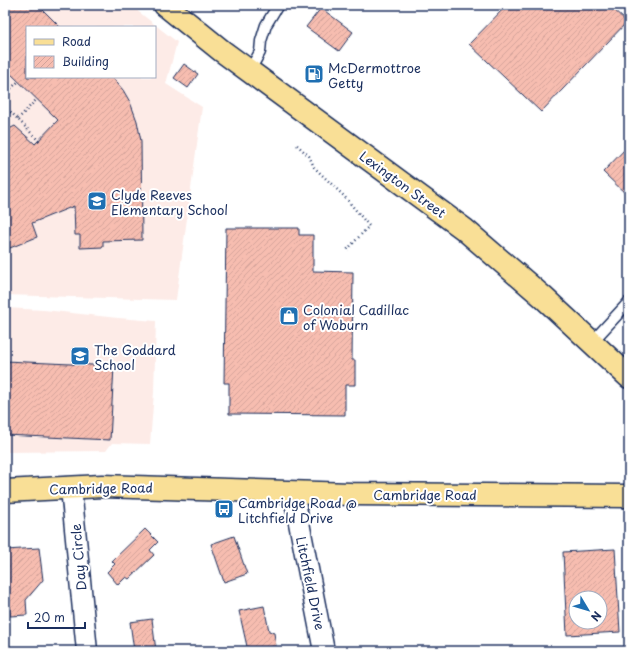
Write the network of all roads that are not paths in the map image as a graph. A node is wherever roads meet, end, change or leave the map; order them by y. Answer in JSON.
{"nodes":[{"id":1,"x":165,"y":5,"type":"edge"},
{"id":2,"x":278,"y":5,"type":"edge"},
{"id":3,"x":250,"y":72,"type":"junction"},
{"id":4,"x":629,"y":302,"type":"edge"},
{"id":5,"x":592,"y":342,"type":"junction"},
{"id":6,"x":629,"y":377,"type":"edge"},
{"id":7,"x":629,"y":484,"type":"edge"},
{"id":8,"x":71,"y":488,"type":"junction"},
{"id":9,"x":5,"y":491,"type":"edge"},
{"id":10,"x":293,"y":492,"type":"junction"},
{"id":11,"x":600,"y":496,"type":"junction"},
{"id":12,"x":629,"y":496,"type":"edge"},
{"id":13,"x":87,"y":651,"type":"edge"},
{"id":14,"x":324,"y":651,"type":"edge"}],
"edges":[{"from":1,"to":3,"type":"main road","name":"Lexington Street"},
{"from":2,"to":3,"type":"lane"},
{"from":3,"to":5,"type":"main road","name":"Lexington Street"},
{"from":4,"to":5,"type":"lane"},
{"from":5,"to":6,"type":"main road","name":"Lexington Street"},
{"from":7,"to":11,"type":"main road"},
{"from":8,"to":9,"type":"main road","name":"Cambridge Road"},
{"from":8,"to":10,"type":"main road","name":"Cambridge Road"},
{"from":8,"to":13,"type":"street","name":"Day Circle"},
{"from":10,"to":11,"type":"main road","name":"Cambridge Road"},
{"from":10,"to":14,"type":"street","name":"Litchfield Drive"},
{"from":11,"to":12,"type":"main road","name":"Cambridge Road"}]}
